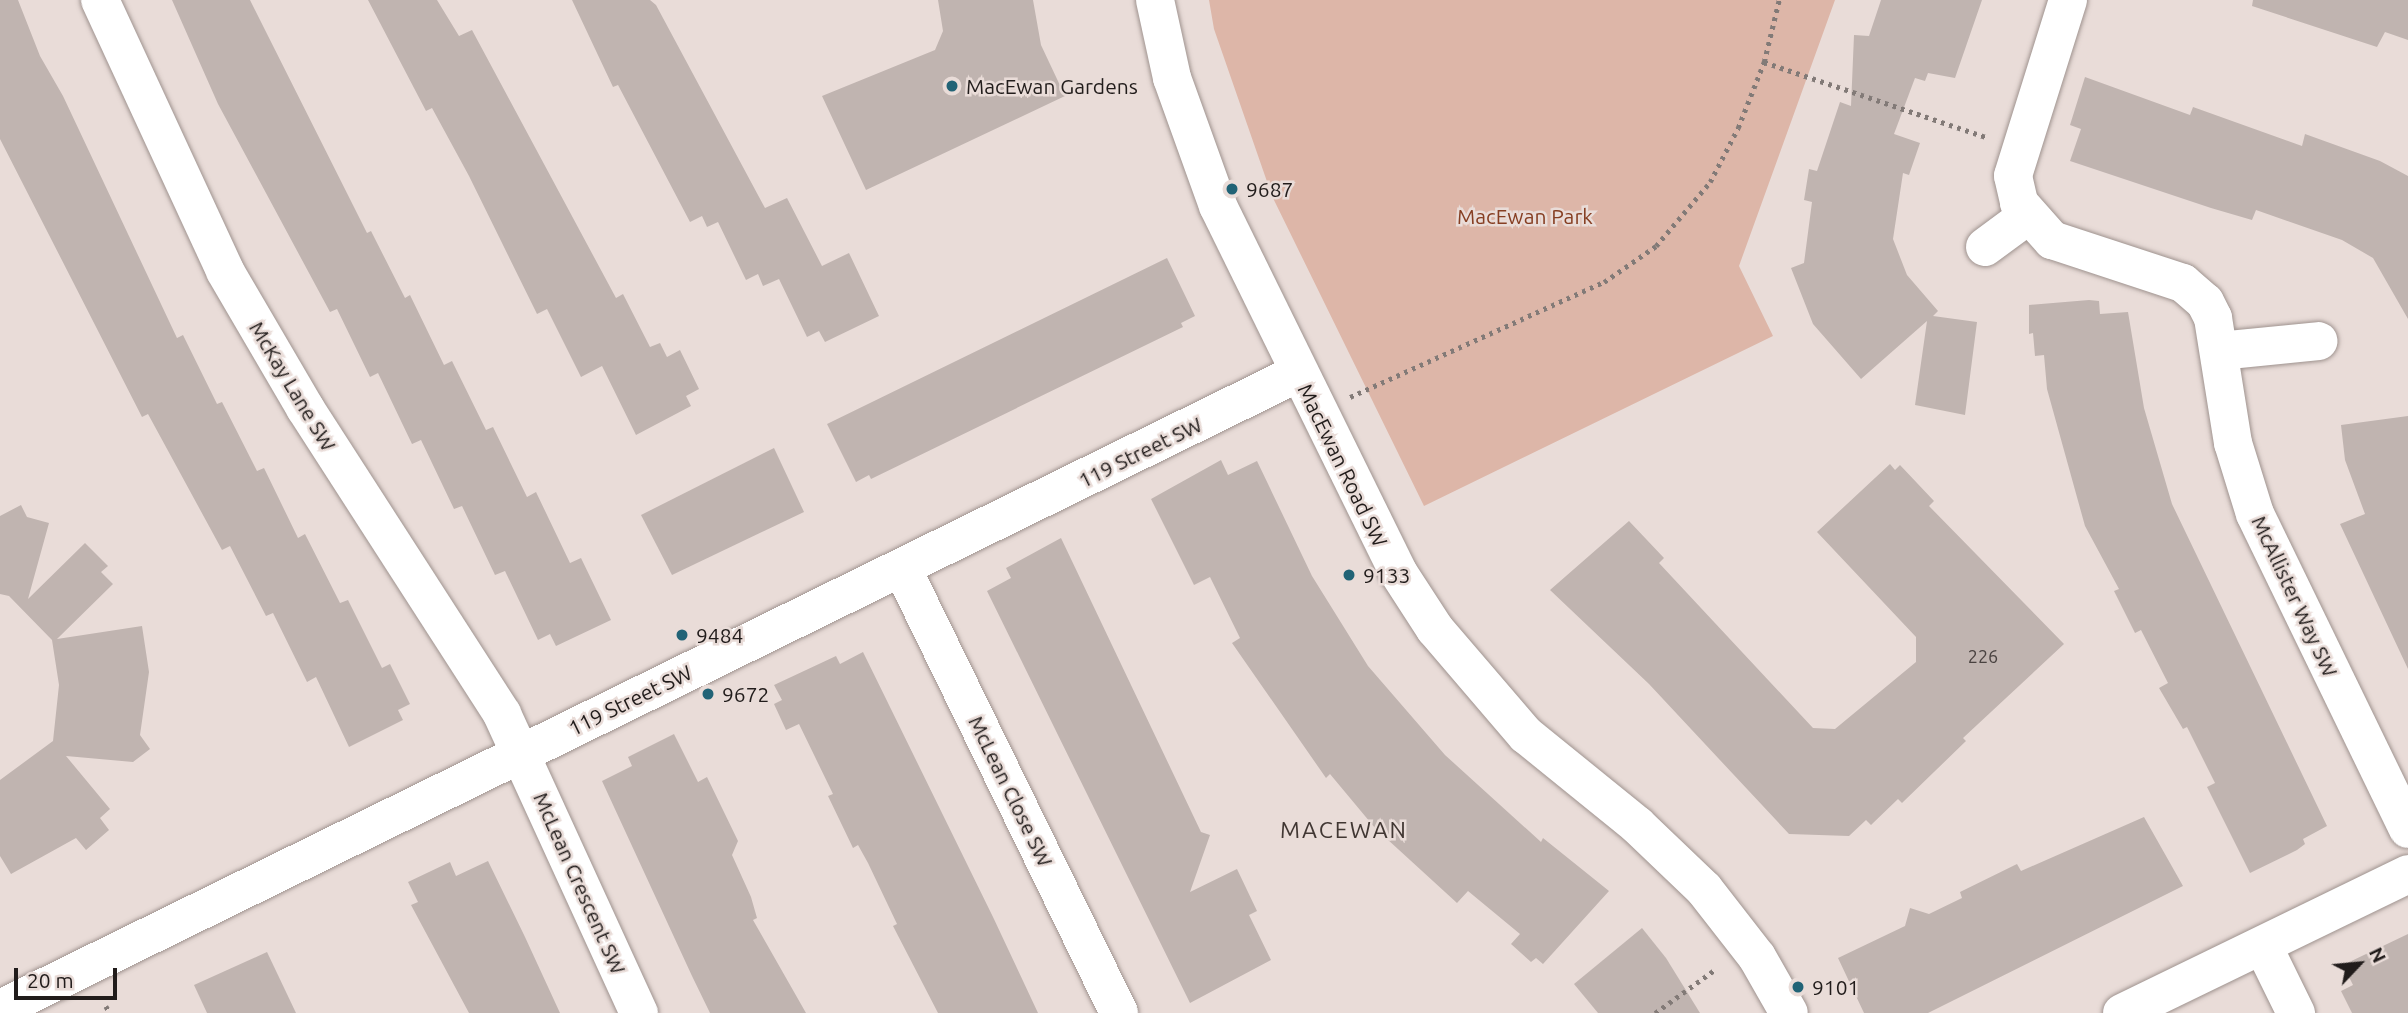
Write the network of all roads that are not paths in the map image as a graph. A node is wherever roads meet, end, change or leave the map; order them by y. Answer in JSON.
{"nodes":[{"id":1,"x":100,"y":0,"type":"edge"},
{"id":2,"x":1155,"y":0,"type":"edge"},
{"id":3,"x":2068,"y":0,"type":"edge"},
{"id":4,"x":2027,"y":216,"type":"junction"},
{"id":5,"x":1985,"y":247,"type":"dead end"},
{"id":6,"x":2319,"y":341,"type":"dead end"},
{"id":7,"x":2219,"y":351,"type":"junction"},
{"id":8,"x":1298,"y":373,"type":"junction"},
{"id":9,"x":902,"y":568,"type":"junction"},
{"id":10,"x":521,"y":753,"type":"junction"},
{"id":11,"x":2408,"y":829,"type":"edge"},
{"id":12,"x":2408,"y":874,"type":"edge"},
{"id":13,"x":2263,"y":946,"type":"junction"},
{"id":14,"x":0,"y":1009,"type":"edge"},
{"id":15,"x":639,"y":1013,"type":"edge"},
{"id":16,"x":1119,"y":1013,"type":"edge"},
{"id":17,"x":1789,"y":1013,"type":"edge"},
{"id":18,"x":2122,"y":1013,"type":"edge"},
{"id":19,"x":2295,"y":1013,"type":"edge"}],
"edges":[{"from":1,"to":10,"type":"street","name":"McKay Lane SW"},
{"from":2,"to":8,"type":"street","name":"MacEwan Road SW"},
{"from":3,"to":4,"type":"street","name":"McAllister Way SW"},
{"from":4,"to":5,"type":"street"},
{"from":4,"to":7,"type":"street","name":"McAllister Way SW"},
{"from":6,"to":7,"type":"street"},
{"from":7,"to":11,"type":"street","name":"McAllister Way SW"},
{"from":8,"to":9,"type":"street","name":"119 Street SW"},
{"from":8,"to":17,"type":"street","name":"MacEwan Road SW"},
{"from":9,"to":10,"type":"street","name":"119 Street SW"},
{"from":9,"to":16,"type":"street","name":"McLean Close SW"},
{"from":10,"to":14,"type":"street","name":"119 Street SW"},
{"from":10,"to":15,"type":"street","name":"McLean Crescent SW"},
{"from":12,"to":13,"type":"street"},
{"from":13,"to":18,"type":"street"},
{"from":13,"to":19,"type":"street"}]}
